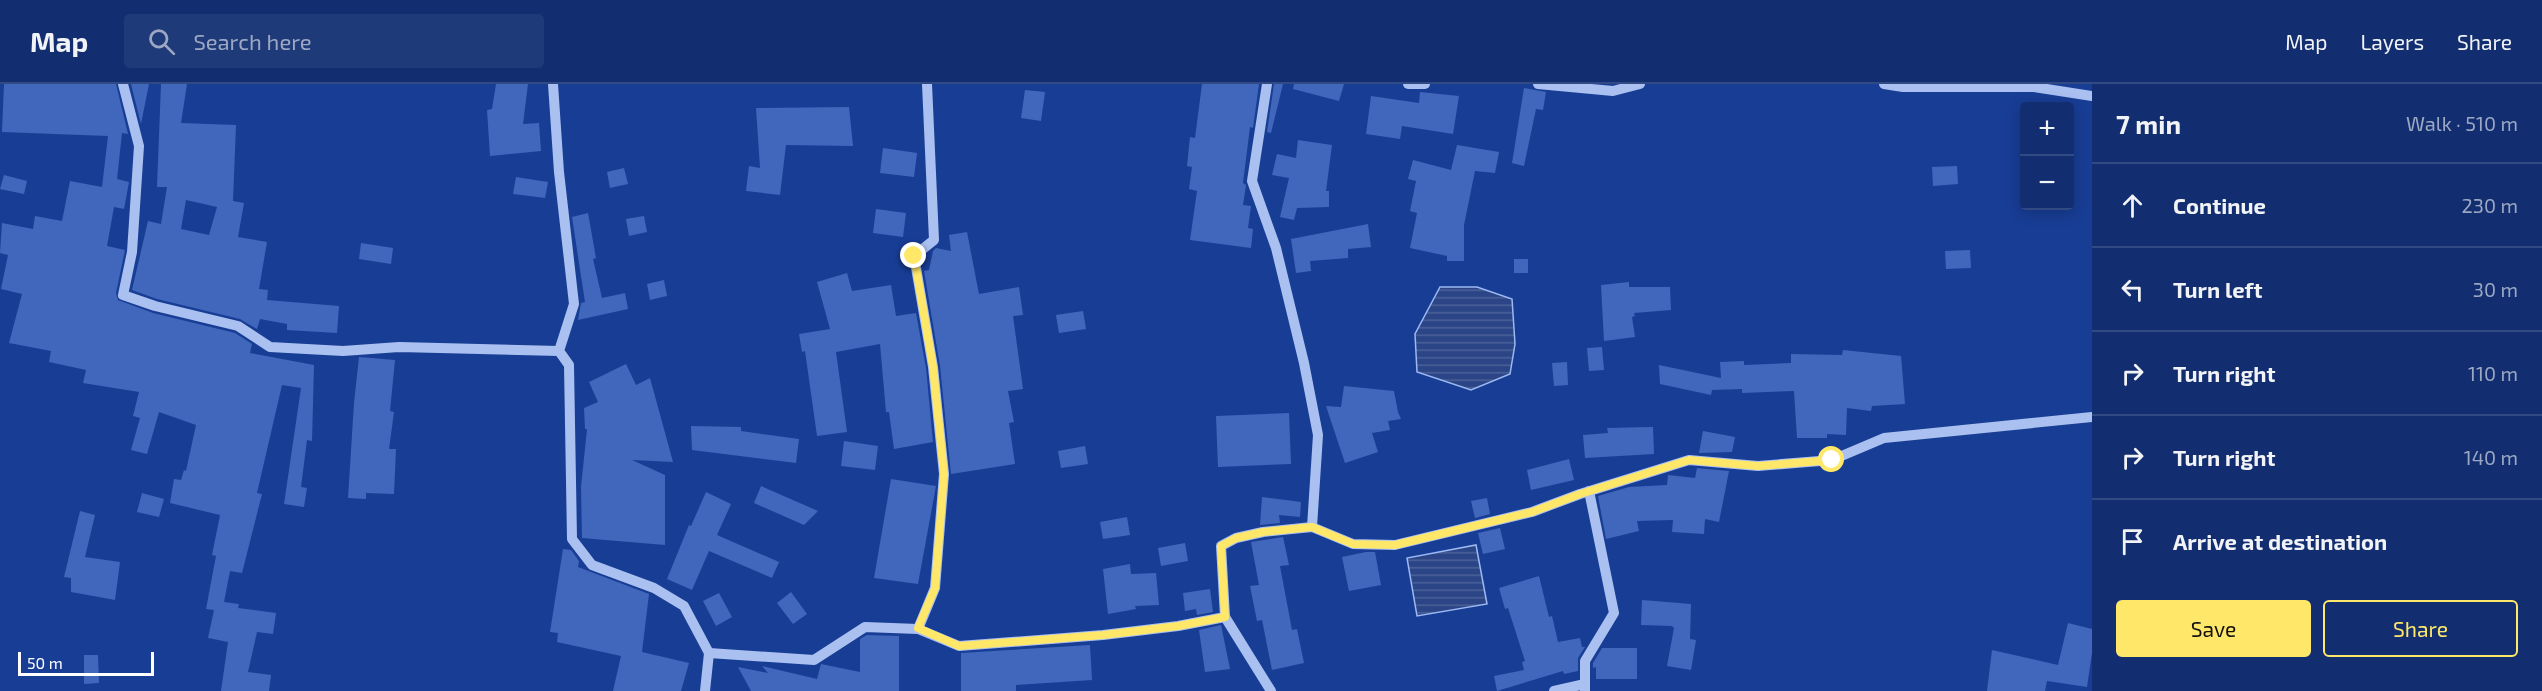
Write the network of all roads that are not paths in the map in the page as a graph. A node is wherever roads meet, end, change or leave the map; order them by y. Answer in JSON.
{"nodes":[{"id":1,"x":123,"y":84,"type":"edge"},
{"id":2,"x":553,"y":84,"type":"edge"},
{"id":3,"x":927,"y":84,"type":"edge"},
{"id":4,"x":1267,"y":84,"type":"edge"},
{"id":5,"x":1408,"y":84,"type":"edge"},
{"id":6,"x":1425,"y":84,"type":"edge"},
{"id":7,"x":1538,"y":84,"type":"edge"},
{"id":8,"x":1640,"y":84,"type":"edge"},
{"id":9,"x":1884,"y":84,"type":"edge"},
{"id":10,"x":2092,"y":96,"type":"edge"},
{"id":11,"x":559,"y":351,"type":"junction"},
{"id":12,"x":2092,"y":417,"type":"edge"},
{"id":13,"x":1589,"y":491,"type":"junction"},
{"id":14,"x":1312,"y":527,"type":"junction"},
{"id":15,"x":1225,"y":617,"type":"junction"},
{"id":16,"x":918,"y":628,"type":"junction"},
{"id":17,"x":709,"y":653,"type":"junction"},
{"id":18,"x":1585,"y":688,"type":"edge"},
{"id":19,"x":705,"y":691,"type":"edge"},
{"id":20,"x":1271,"y":691,"type":"edge"},
{"id":21,"x":1554,"y":691,"type":"edge"}],
"edges":[{"from":1,"to":11,"type":"street"},
{"from":2,"to":11,"type":"street"},
{"from":3,"to":16,"type":"street"},
{"from":4,"to":14,"type":"street"},
{"from":5,"to":6,"type":"street"},
{"from":7,"to":8,"type":"street"},
{"from":9,"to":10,"type":"street"},
{"from":11,"to":17,"type":"street"},
{"from":12,"to":13,"type":"street"},
{"from":13,"to":14,"type":"street"},
{"from":13,"to":18,"type":"street"},
{"from":14,"to":15,"type":"street"},
{"from":15,"to":16,"type":"street"},
{"from":15,"to":20,"type":"street"},
{"from":16,"to":17,"type":"street"},
{"from":17,"to":19,"type":"street"},
{"from":18,"to":21,"type":"street"}]}
